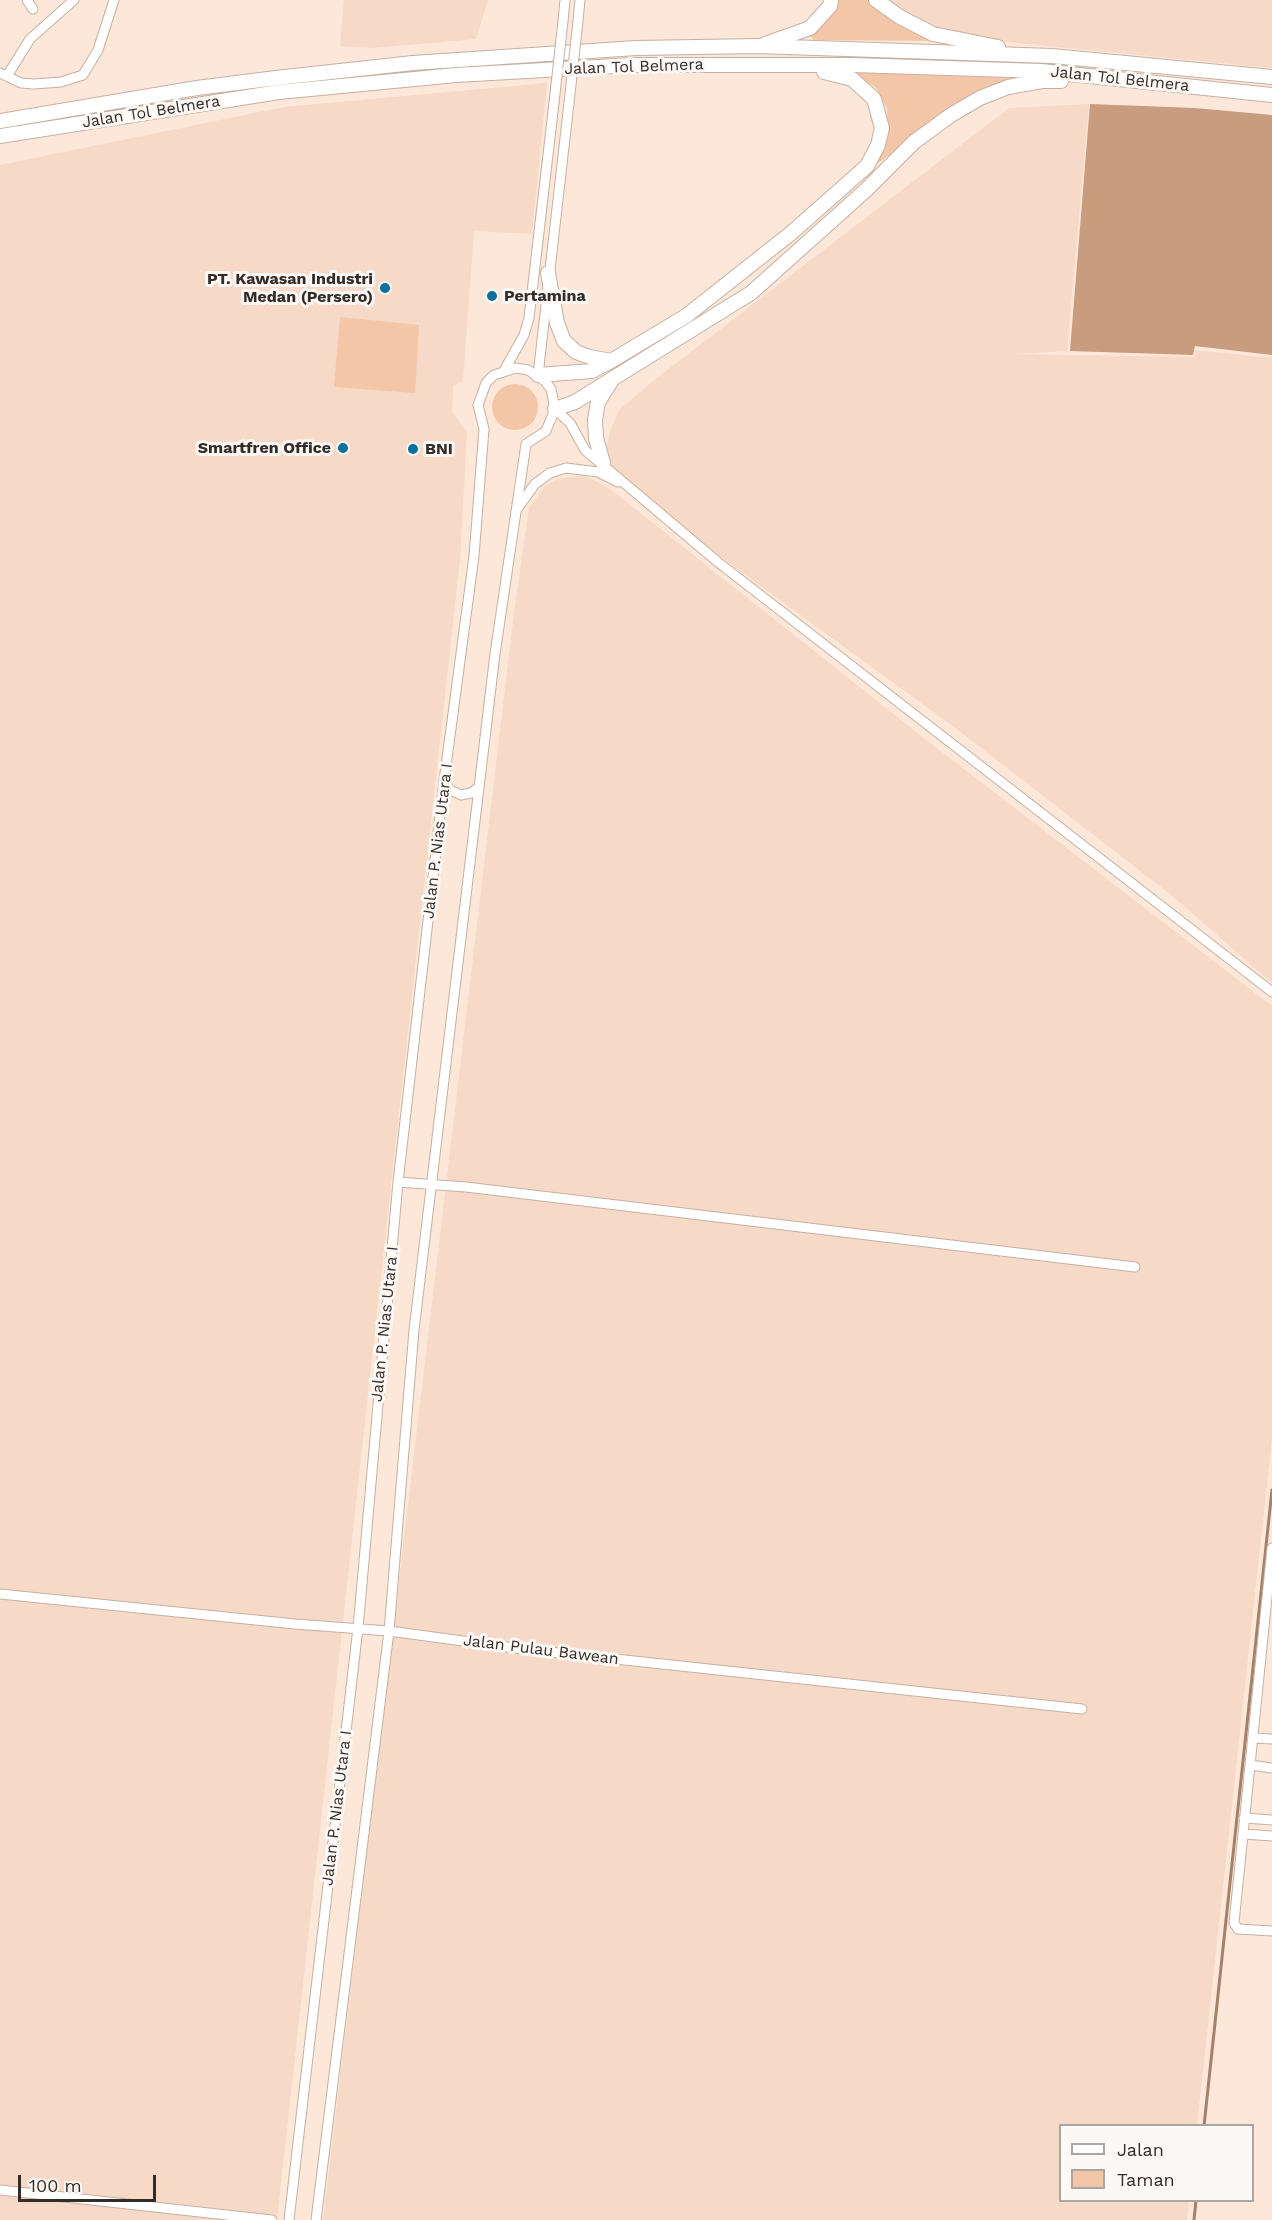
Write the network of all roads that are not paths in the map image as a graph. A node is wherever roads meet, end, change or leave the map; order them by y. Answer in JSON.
{"nodes":[{"id":1,"x":27,"y":0,"type":"edge"},
{"id":2,"x":74,"y":0,"type":"edge"},
{"id":3,"x":114,"y":0,"type":"edge"},
{"id":4,"x":565,"y":0,"type":"edge"},
{"id":5,"x":580,"y":0,"type":"edge"},
{"id":6,"x":831,"y":0,"type":"edge"},
{"id":7,"x":876,"y":0,"type":"edge"},
{"id":8,"x":33,"y":9,"type":"dead end"},
{"id":9,"x":757,"y":46,"type":"junction"},
{"id":10,"x":1052,"y":56,"type":"junction"},
{"id":11,"x":759,"y":64,"type":"junction"},
{"id":12,"x":4,"y":74,"type":"edge"},
{"id":13,"x":1272,"y":77,"type":"edge"},
{"id":14,"x":1117,"y":80,"type":"junction"},
{"id":15,"x":1272,"y":95,"type":"edge"},
{"id":16,"x":0,"y":121,"type":"edge"},
{"id":17,"x":0,"y":136,"type":"edge"},
{"id":18,"x":548,"y":273,"type":"junction"},
{"id":19,"x":611,"y":361,"type":"junction"},
{"id":20,"x":505,"y":369,"type":"junction"},
{"id":21,"x":538,"y":375,"type":"junction"},
{"id":22,"x":615,"y":376,"type":"junction"},
{"id":23,"x":555,"y":409,"type":"junction"},
{"id":24,"x":603,"y":463,"type":"junction"},
{"id":25,"x":628,"y":487,"type":"junction"},
{"id":26,"x":516,"y":510,"type":"junction"},
{"id":27,"x":444,"y":781,"type":"junction"},
{"id":28,"x":479,"y":787,"type":"junction"},
{"id":29,"x":1272,"y":992,"type":"edge"},
{"id":30,"x":398,"y":1182,"type":"junction"},
{"id":31,"x":430,"y":1185,"type":"junction"},
{"id":32,"x":1135,"y":1267,"type":"dead end"},
{"id":33,"x":1272,"y":1551,"type":"edge"},
{"id":34,"x":1270,"y":1591,"type":"edge"},
{"id":35,"x":0,"y":1593,"type":"edge"},
{"id":36,"x":1268,"y":1620,"type":"edge"},
{"id":37,"x":358,"y":1628,"type":"junction"},
{"id":38,"x":389,"y":1631,"type":"junction"},
{"id":39,"x":1261,"y":1659,"type":"junction"},
{"id":40,"x":1272,"y":1659,"type":"edge"},
{"id":41,"x":1082,"y":1709,"type":"dead end"},
{"id":42,"x":1253,"y":1738,"type":"junction"},
{"id":43,"x":1272,"y":1739,"type":"edge"},
{"id":44,"x":1250,"y":1765,"type":"junction"},
{"id":45,"x":1272,"y":1768,"type":"edge"},
{"id":46,"x":1244,"y":1818,"type":"junction"},
{"id":47,"x":1272,"y":1820,"type":"edge"},
{"id":48,"x":1243,"y":1834,"type":"junction"},
{"id":49,"x":1272,"y":1836,"type":"edge"},
{"id":50,"x":1272,"y":1931,"type":"edge"},
{"id":51,"x":0,"y":2190,"type":"edge"},
{"id":52,"x":272,"y":2220,"type":"edge"},
{"id":53,"x":289,"y":2220,"type":"edge"},
{"id":54,"x":316,"y":2220,"type":"edge"}],
"edges":[{"from":1,"to":8,"type":"street"},
{"from":2,"to":12,"type":"street"},
{"from":3,"to":12,"type":"street"},
{"from":4,"to":20,"type":"street","bridge":true},
{"from":5,"to":18,"type":"street","bridge":true},
{"from":6,"to":9,"type":"highway"},
{"from":7,"to":10,"type":"highway"},
{"from":9,"to":10,"type":"highway","name":"Jalan Tol Belmera"},
{"from":9,"to":16,"type":"highway","name":"Jalan Tol Belmera"},
{"from":10,"to":13,"type":"highway","name":"Jalan Tol Belmera"},
{"from":11,"to":14,"type":"highway","name":"Jalan Tol Belmera"},
{"from":11,"to":17,"type":"highway","name":"Jalan Tol Belmera"},
{"from":11,"to":19,"type":"highway"},
{"from":14,"to":15,"type":"highway","name":"Jalan Tol Belmera"},
{"from":14,"to":22,"type":"highway"},
{"from":18,"to":19,"type":"highway"},
{"from":18,"to":21,"type":"street"},
{"from":19,"to":21,"type":"highway"},
{"from":20,"to":21,"type":"street"},
{"from":20,"to":27,"type":"street","name":"Jalan P. Nias Utara I"},
{"from":21,"to":23,"type":"street"},
{"from":22,"to":23,"type":"highway"},
{"from":22,"to":24,"type":"highway"},
{"from":23,"to":24,"type":"street"},
{"from":23,"to":26,"type":"street","name":"Jalan P. Nias Utara I"},
{"from":24,"to":25,"type":"street"},
{"from":25,"to":26,"type":"street"},
{"from":25,"to":29,"type":"street"},
{"from":26,"to":28,"type":"street","name":"Jalan P. Nias Utara I"},
{"from":27,"to":28,"type":"street"},
{"from":27,"to":30,"type":"street","name":"Jalan P. Nias Utara I"},
{"from":28,"to":31,"type":"street","name":"Jalan P. Nias Utara I"},
{"from":30,"to":31,"type":"street"},
{"from":30,"to":37,"type":"street","name":"Jalan P. Nias Utara I"},
{"from":31,"to":32,"type":"street"},
{"from":31,"to":38,"type":"street","name":"Jalan P. Nias Utara I"},
{"from":33,"to":34,"type":"street"},
{"from":34,"to":36,"type":"street"},
{"from":35,"to":37,"type":"street","name":"Jalan Pulau Bawean"},
{"from":36,"to":39,"type":"street"},
{"from":37,"to":38,"type":"street","name":"Jalan Pulau Bawean"},
{"from":37,"to":53,"type":"street","name":"Jalan P. Nias Utara I"},
{"from":38,"to":41,"type":"street","name":"Jalan Pulau Bawean"},
{"from":38,"to":54,"type":"street","name":"Jalan P. Nias Utara I"},
{"from":39,"to":40,"type":"street"},
{"from":39,"to":42,"type":"street"},
{"from":42,"to":43,"type":"street"},
{"from":42,"to":44,"type":"street"},
{"from":44,"to":45,"type":"street"},
{"from":44,"to":46,"type":"street"},
{"from":46,"to":47,"type":"street"},
{"from":46,"to":48,"type":"street"},
{"from":48,"to":49,"type":"street"},
{"from":48,"to":50,"type":"street"},
{"from":51,"to":52,"type":"street"}]}
